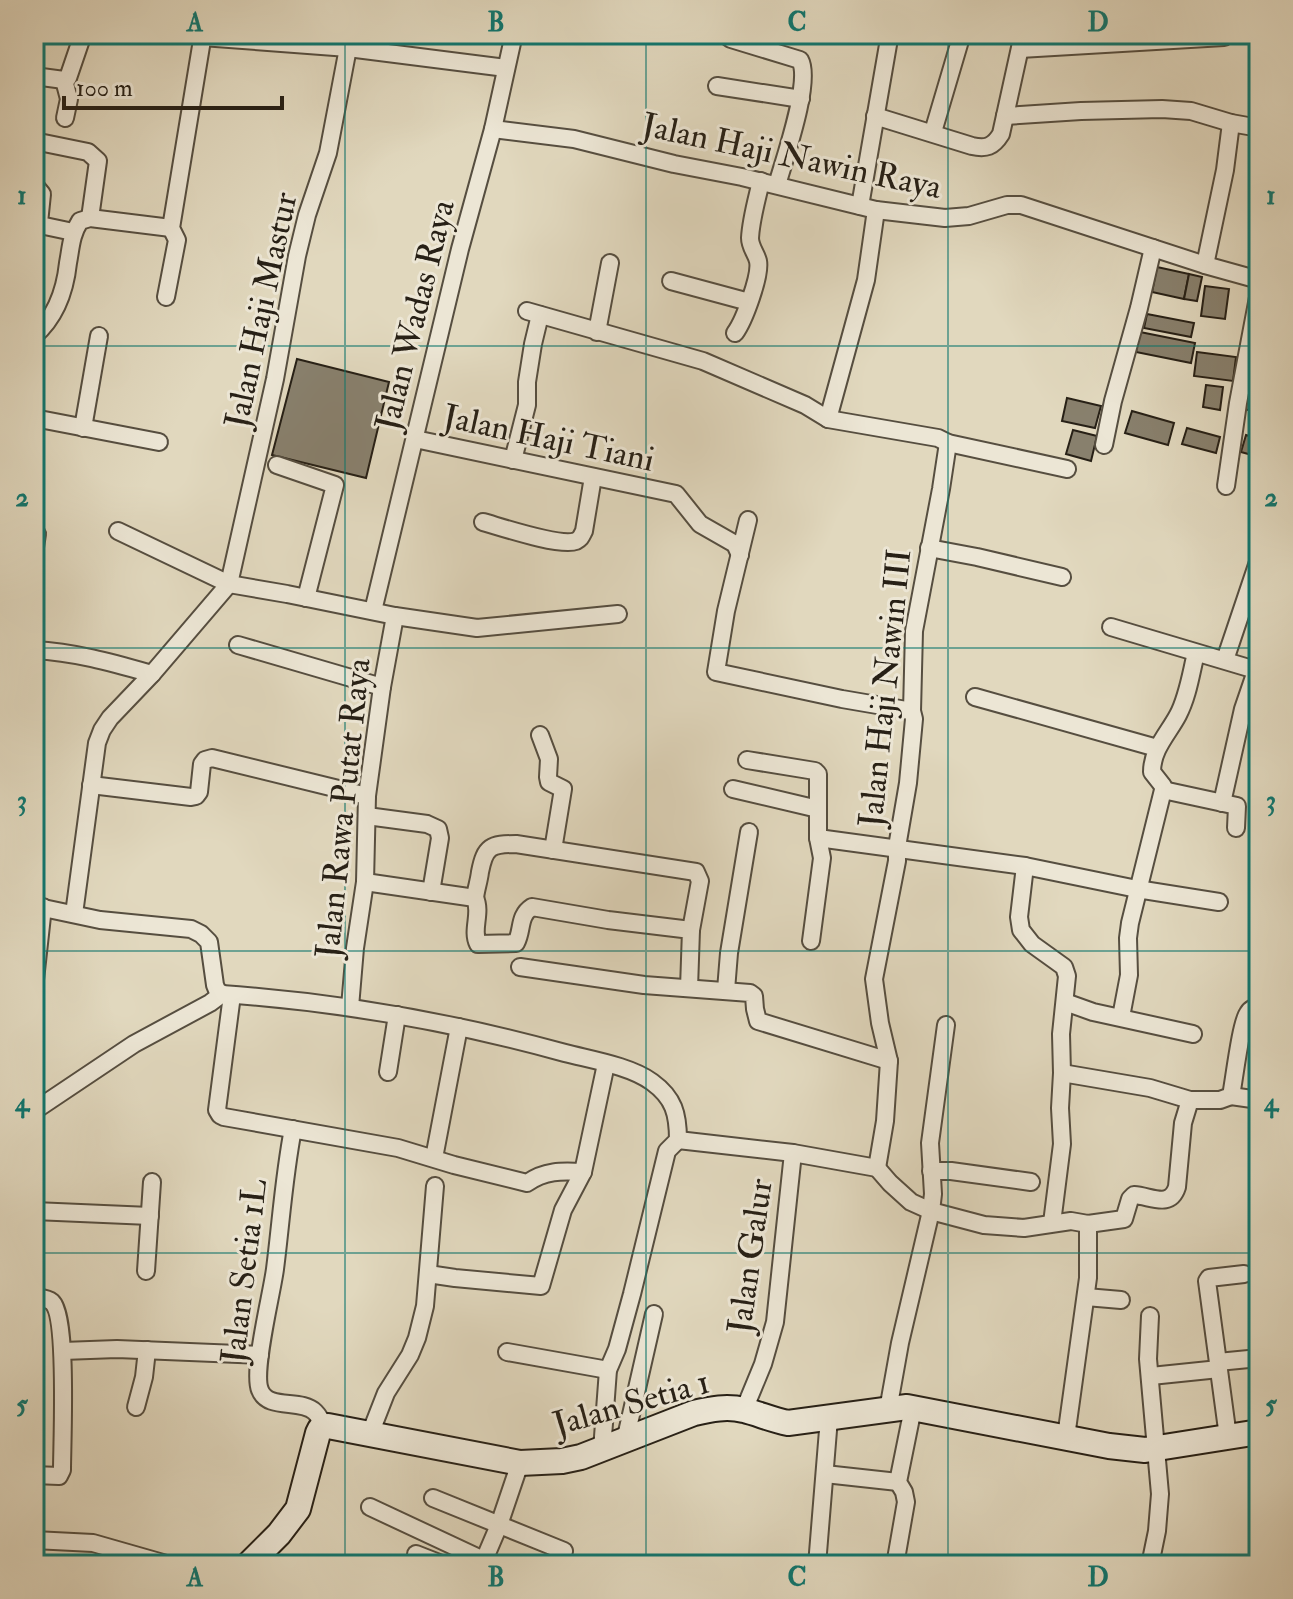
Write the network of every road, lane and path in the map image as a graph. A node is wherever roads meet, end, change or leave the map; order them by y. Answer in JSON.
{"nodes":[{"id":1,"x":83,"y":34,"type":"edge"},
{"id":2,"x":514,"y":34,"type":"edge"},
{"id":3,"x":724,"y":34,"type":"edge"},
{"id":4,"x":962,"y":34,"type":"edge"},
{"id":5,"x":202,"y":35,"type":"edge"},
{"id":6,"x":1224,"y":37,"type":"dead end"},
{"id":7,"x":889,"y":39,"type":"dead end"},
{"id":8,"x":1022,"y":42,"type":"edge"},
{"id":9,"x":348,"y":48,"type":"junction"},
{"id":10,"x":506,"y":68,"type":"junction"},
{"id":11,"x":34,"y":76,"type":"edge"},
{"id":12,"x":64,"y":80,"type":"junction"},
{"id":13,"x":717,"y":86,"type":"dead end"},
{"id":14,"x":801,"y":99,"type":"junction"},
{"id":15,"x":875,"y":116,"type":"junction"},
{"id":16,"x":1005,"y":116,"type":"junction"},
{"id":17,"x":65,"y":118,"type":"dead end"},
{"id":18,"x":1227,"y":122,"type":"junction"},
{"id":19,"x":1259,"y":128,"type":"edge"},
{"id":20,"x":493,"y":129,"type":"junction"},
{"id":21,"x":933,"y":132,"type":"junction"},
{"id":22,"x":34,"y":141,"type":"edge"},
{"id":23,"x":769,"y":183,"type":"junction"},
{"id":24,"x":34,"y":188,"type":"edge"},
{"id":25,"x":868,"y":208,"type":"junction"},
{"id":26,"x":90,"y":218,"type":"junction"},
{"id":27,"x":171,"y":228,"type":"junction"},
{"id":28,"x":73,"y":232,"type":"junction"},
{"id":29,"x":1153,"y":248,"type":"junction"},
{"id":30,"x":610,"y":263,"type":"dead end"},
{"id":31,"x":1205,"y":265,"type":"junction"},
{"id":32,"x":1259,"y":280,"type":"edge"},
{"id":33,"x":671,"y":281,"type":"dead end"},
{"id":34,"x":1259,"y":292,"type":"edge"},
{"id":35,"x":166,"y":297,"type":"dead end"},
{"id":36,"x":749,"y":302,"type":"junction"},
{"id":37,"x":597,"y":332,"type":"junction"},
{"id":38,"x":735,"y":333,"type":"dead end"},
{"id":39,"x":34,"y":336,"type":"edge"},
{"id":40,"x":99,"y":336,"type":"dead end"},
{"id":41,"x":34,"y":418,"type":"edge"},
{"id":42,"x":828,"y":419,"type":"junction"},
{"id":43,"x":83,"y":428,"type":"junction"},
{"id":44,"x":415,"y":439,"type":"junction"},
{"id":45,"x":159,"y":442,"type":"dead end"},
{"id":46,"x":948,"y":443,"type":"junction"},
{"id":47,"x":1104,"y":445,"type":"dead end"},
{"id":48,"x":513,"y":460,"type":"junction"},
{"id":49,"x":277,"y":465,"type":"dead end"},
{"id":50,"x":1067,"y":469,"type":"dead end"},
{"id":51,"x":593,"y":477,"type":"junction"},
{"id":52,"x":1226,"y":486,"type":"dead end"},
{"id":53,"x":748,"y":520,"type":"dead end"},
{"id":54,"x":483,"y":522,"type":"dead end"},
{"id":55,"x":118,"y":531,"type":"dead end"},
{"id":56,"x":37,"y":534,"type":"dead end"},
{"id":57,"x":929,"y":548,"type":"junction"},
{"id":58,"x":34,"y":554,"type":"edge"},
{"id":59,"x":740,"y":555,"type":"junction"},
{"id":60,"x":1259,"y":559,"type":"edge"},
{"id":61,"x":1062,"y":577,"type":"dead end"},
{"id":62,"x":229,"y":584,"type":"junction"},
{"id":63,"x":306,"y":598,"type":"junction"},
{"id":64,"x":373,"y":611,"type":"junction"},
{"id":65,"x":618,"y":614,"type":"dead end"},
{"id":66,"x":395,"y":616,"type":"junction"},
{"id":67,"x":1111,"y":627,"type":"dead end"},
{"id":68,"x":238,"y":645,"type":"dead end"},
{"id":69,"x":34,"y":650,"type":"edge"},
{"id":70,"x":1196,"y":653,"type":"junction"},
{"id":71,"x":1225,"y":660,"type":"junction"},
{"id":72,"x":1257,"y":671,"type":"edge"},
{"id":73,"x":152,"y":674,"type":"junction"},
{"id":74,"x":382,"y":687,"type":"junction"},
{"id":75,"x":975,"y":697,"type":"dead end"},
{"id":76,"x":912,"y":711,"type":"junction"},
{"id":77,"x":540,"y":735,"type":"dead end"},
{"id":78,"x":1157,"y":748,"type":"junction"},
{"id":79,"x":747,"y":760,"type":"dead end"},
{"id":80,"x":91,"y":785,"type":"junction"},
{"id":81,"x":733,"y":789,"type":"dead end"},
{"id":82,"x":1163,"y":790,"type":"junction"},
{"id":83,"x":367,"y":796,"type":"junction"},
{"id":84,"x":1222,"y":803,"type":"junction"},
{"id":85,"x":818,"y":809,"type":"junction"},
{"id":86,"x":367,"y":816,"type":"junction"},
{"id":87,"x":1236,"y":828,"type":"dead end"},
{"id":88,"x":749,"y":832,"type":"dead end"},
{"id":89,"x":818,"y":838,"type":"junction"},
{"id":90,"x":897,"y":847,"type":"junction"},
{"id":91,"x":553,"y":850,"type":"junction"},
{"id":92,"x":1025,"y":866,"type":"junction"},
{"id":93,"x":365,"y":882,"type":"junction"},
{"id":94,"x":1137,"y":889,"type":"junction"},
{"id":95,"x":431,"y":892,"type":"junction"},
{"id":96,"x":475,"y":898,"type":"junction"},
{"id":97,"x":1219,"y":902,"type":"dead end"},
{"id":98,"x":39,"y":907,"type":"edge"},
{"id":99,"x":74,"y":914,"type":"junction"},
{"id":100,"x":691,"y":938,"type":"junction"},
{"id":101,"x":811,"y":941,"type":"dead end"},
{"id":102,"x":520,"y":967,"type":"dead end"},
{"id":103,"x":689,"y":988,"type":"junction"},
{"id":104,"x":34,"y":989,"type":"edge"},
{"id":105,"x":726,"y":990,"type":"junction"},
{"id":106,"x":227,"y":994,"type":"junction"},
{"id":107,"x":1065,"y":1002,"type":"junction"},
{"id":108,"x":350,"y":1007,"type":"junction"},
{"id":109,"x":1259,"y":1007,"type":"edge"},
{"id":110,"x":397,"y":1015,"type":"junction"},
{"id":111,"x":1121,"y":1017,"type":"junction"},
{"id":112,"x":946,"y":1025,"type":"dead end"},
{"id":113,"x":459,"y":1027,"type":"junction"},
{"id":114,"x":1193,"y":1034,"type":"dead end"},
{"id":115,"x":889,"y":1061,"type":"junction"},
{"id":116,"x":606,"y":1064,"type":"junction"},
{"id":117,"x":388,"y":1072,"type":"dead end"},
{"id":118,"x":1062,"y":1073,"type":"junction"},
{"id":119,"x":1231,"y":1096,"type":"junction"},
{"id":120,"x":1190,"y":1100,"type":"junction"},
{"id":121,"x":1259,"y":1100,"type":"edge"},
{"id":122,"x":34,"y":1111,"type":"edge"},
{"id":123,"x":293,"y":1129,"type":"junction"},
{"id":124,"x":678,"y":1140,"type":"junction"},
{"id":125,"x":793,"y":1153,"type":"junction"},
{"id":126,"x":434,"y":1158,"type":"junction"},
{"id":127,"x":877,"y":1168,"type":"junction"},
{"id":128,"x":931,"y":1171,"type":"junction"},
{"id":129,"x":583,"y":1172,"type":"junction"},
{"id":130,"x":152,"y":1182,"type":"dead end"},
{"id":131,"x":1031,"y":1182,"type":"dead end"},
{"id":132,"x":435,"y":1186,"type":"dead end"},
{"id":133,"x":34,"y":1211,"type":"edge"},
{"id":134,"x":931,"y":1211,"type":"junction"},
{"id":135,"x":150,"y":1216,"type":"junction"},
{"id":136,"x":1052,"y":1223,"type":"junction"},
{"id":137,"x":1088,"y":1224,"type":"junction"},
{"id":138,"x":146,"y":1271,"type":"dead end"},
{"id":139,"x":428,"y":1274,"type":"junction"},
{"id":140,"x":1244,"y":1274,"type":"dead end"},
{"id":141,"x":34,"y":1297,"type":"edge"},
{"id":142,"x":1086,"y":1297,"type":"junction"},
{"id":143,"x":1121,"y":1300,"type":"dead end"},
{"id":144,"x":654,"y":1314,"type":"dead end"},
{"id":145,"x":1150,"y":1316,"type":"dead end"},
{"id":146,"x":147,"y":1350,"type":"junction"},
{"id":147,"x":63,"y":1351,"type":"junction"},
{"id":148,"x":507,"y":1352,"type":"dead end"},
{"id":149,"x":260,"y":1355,"type":"junction"},
{"id":150,"x":1259,"y":1358,"type":"edge"},
{"id":151,"x":1218,"y":1365,"type":"junction"},
{"id":152,"x":608,"y":1370,"type":"junction"},
{"id":153,"x":1151,"y":1376,"type":"junction"},
{"id":154,"x":136,"y":1407,"type":"dead end"},
{"id":155,"x":913,"y":1408,"type":"junction"},
{"id":156,"x":744,"y":1410,"type":"junction"},
{"id":157,"x":888,"y":1410,"type":"junction"},
{"id":158,"x":829,"y":1418,"type":"junction"},
{"id":159,"x":324,"y":1427,"type":"junction"},
{"id":160,"x":1259,"y":1432,"type":"edge"},
{"id":161,"x":370,"y":1434,"type":"junction"},
{"id":162,"x":1066,"y":1437,"type":"junction"},
{"id":163,"x":1228,"y":1437,"type":"junction"},
{"id":164,"x":625,"y":1441,"type":"junction"},
{"id":165,"x":1157,"y":1449,"type":"junction"},
{"id":166,"x":602,"y":1450,"type":"junction"},
{"id":167,"x":520,"y":1463,"type":"junction"},
{"id":168,"x":825,"y":1474,"type":"junction"},
{"id":169,"x":34,"y":1475,"type":"edge"},
{"id":170,"x":898,"y":1482,"type":"junction"},
{"id":171,"x":433,"y":1498,"type":"dead end"},
{"id":172,"x":370,"y":1507,"type":"dead end"},
{"id":173,"x":499,"y":1525,"type":"junction"},
{"id":174,"x":34,"y":1540,"type":"edge"},
{"id":175,"x":416,"y":1554,"type":"dead end"},
{"id":176,"x":487,"y":1563,"type":"edge"},
{"id":177,"x":170,"y":1565,"type":"edge"},
{"id":178,"x":248,"y":1565,"type":"edge"},
{"id":179,"x":444,"y":1565,"type":"edge"},
{"id":180,"x":557,"y":1565,"type":"edge"},
{"id":181,"x":817,"y":1565,"type":"edge"},
{"id":182,"x":895,"y":1565,"type":"edge"},
{"id":183,"x":1150,"y":1565,"type":"edge"}],
"edges":[{"from":1,"to":12,"type":"street"},
{"from":2,"to":10,"type":"street","name":"Jalan Wadas Raya"},
{"from":3,"to":14,"type":"street"},
{"from":4,"to":21,"type":"street"},
{"from":5,"to":9,"type":"street"},
{"from":5,"to":27,"type":"street"},
{"from":6,"to":8,"type":"street"},
{"from":7,"to":15,"type":"street"},
{"from":8,"to":16,"type":"street"},
{"from":9,"to":10,"type":"street"},
{"from":9,"to":62,"type":"street","name":"Jalan Haji Mastur"},
{"from":10,"to":20,"type":"street","name":"Jalan Wadas Raya"},
{"from":11,"to":12,"type":"street"},
{"from":12,"to":17,"type":"street"},
{"from":13,"to":14,"type":"street"},
{"from":14,"to":23,"type":"street"},
{"from":15,"to":21,"type":"street"},
{"from":15,"to":25,"type":"street"},
{"from":16,"to":18,"type":"street"},
{"from":16,"to":21,"type":"street"},
{"from":18,"to":19,"type":"street"},
{"from":18,"to":31,"type":"street"},
{"from":20,"to":23,"type":"street","name":"Jalan Haji Nawin Raya"},
{"from":20,"to":44,"type":"street","name":"Jalan Wadas Raya"},
{"from":22,"to":26,"type":"street"},
{"from":23,"to":25,"type":"street","name":"Jalan Haji Nawin Raya"},
{"from":23,"to":36,"type":"street"},
{"from":24,"to":28,"type":"street"},
{"from":25,"to":29,"type":"street","name":"Jalan Haji Nawin Raya"},
{"from":25,"to":42,"type":"street"},
{"from":26,"to":27,"type":"street"},
{"from":26,"to":28,"type":"street"},
{"from":27,"to":35,"type":"street"},
{"from":28,"to":39,"type":"street"},
{"from":29,"to":31,"type":"street","name":"Jalan Haji Nawin Raya"},
{"from":29,"to":47,"type":"street"},
{"from":30,"to":37,"type":"street"},
{"from":31,"to":32,"type":"street","name":"Jalan Haji Nawin Raya"},
{"from":33,"to":36,"type":"street"},
{"from":34,"to":52,"type":"street"},
{"from":36,"to":38,"type":"street"},
{"from":37,"to":42,"type":"street"},
{"from":37,"to":48,"type":"street"},
{"from":40,"to":43,"type":"street"},
{"from":41,"to":43,"type":"street"},
{"from":42,"to":46,"type":"street"},
{"from":43,"to":45,"type":"street"},
{"from":44,"to":48,"type":"street","name":"Jalan Haji Tiani"},
{"from":44,"to":64,"type":"street","name":"Jalan Wadas Raya"},
{"from":46,"to":50,"type":"street"},
{"from":46,"to":57,"type":"street","name":"Jalan Haji Nawin III"},
{"from":48,"to":51,"type":"street","name":"Jalan Haji Tiani"},
{"from":49,"to":63,"type":"street"},
{"from":51,"to":54,"type":"street"},
{"from":51,"to":59,"type":"street","name":"Jalan Haji Tiani"},
{"from":53,"to":59,"type":"street"},
{"from":55,"to":62,"type":"street"},
{"from":56,"to":58,"type":"street"},
{"from":57,"to":61,"type":"street"},
{"from":57,"to":76,"type":"street","name":"Jalan Haji Nawin III"},
{"from":59,"to":76,"type":"street"},
{"from":60,"to":71,"type":"street"},
{"from":62,"to":63,"type":"street"},
{"from":62,"to":73,"type":"street"},
{"from":63,"to":64,"type":"street"},
{"from":64,"to":66,"type":"street"},
{"from":65,"to":66,"type":"street"},
{"from":66,"to":74,"type":"street","name":"Jalan Rawa Putat Raya"},
{"from":67,"to":70,"type":"street"},
{"from":68,"to":74,"type":"street"},
{"from":69,"to":73,"type":"street"},
{"from":70,"to":71,"type":"street"},
{"from":70,"to":78,"type":"street"},
{"from":71,"to":72,"type":"street"},
{"from":72,"to":84,"type":"street"},
{"from":73,"to":80,"type":"street"},
{"from":74,"to":83,"type":"street","name":"Jalan Rawa Putat Raya"},
{"from":75,"to":78,"type":"street"},
{"from":76,"to":90,"type":"street","name":"Jalan Haji Nawin III"},
{"from":77,"to":91,"type":"street"},
{"from":78,"to":82,"type":"street"},
{"from":79,"to":85,"type":"street"},
{"from":80,"to":83,"type":"street"},
{"from":80,"to":99,"type":"street"},
{"from":81,"to":85,"type":"street"},
{"from":82,"to":84,"type":"street"},
{"from":82,"to":94,"type":"street"},
{"from":83,"to":86,"type":"street","name":"Jalan Rawa Putat Raya"},
{"from":84,"to":87,"type":"street"},
{"from":85,"to":89,"type":"street"},
{"from":86,"to":93,"type":"street","name":"Jalan Rawa Putat Raya"},
{"from":86,"to":95,"type":"street"},
{"from":88,"to":105,"type":"street"},
{"from":89,"to":90,"type":"street"},
{"from":89,"to":101,"type":"street"},
{"from":90,"to":92,"type":"street"},
{"from":90,"to":115,"type":"street","name":"Jalan Haji Nawin III"},
{"from":91,"to":96,"type":"street"},
{"from":91,"to":100,"type":"street"},
{"from":92,"to":94,"type":"street"},
{"from":92,"to":107,"type":"street"},
{"from":93,"to":95,"type":"street"},
{"from":93,"to":108,"type":"street","name":"Jalan Rawa Putat Raya"},
{"from":94,"to":97,"type":"street"},
{"from":94,"to":111,"type":"street"},
{"from":95,"to":96,"type":"street"},
{"from":96,"to":100,"type":"street"},
{"from":98,"to":99,"type":"street"},
{"from":98,"to":104,"type":"street"},
{"from":99,"to":106,"type":"street"},
{"from":100,"to":103,"type":"street"},
{"from":102,"to":103,"type":"street"},
{"from":103,"to":105,"type":"street"},
{"from":105,"to":115,"type":"street"},
{"from":106,"to":108,"type":"street"},
{"from":106,"to":122,"type":"street"},
{"from":106,"to":123,"type":"street"},
{"from":107,"to":111,"type":"street"},
{"from":107,"to":118,"type":"street"},
{"from":108,"to":110,"type":"street"},
{"from":109,"to":119,"type":"street"},
{"from":110,"to":113,"type":"street"},
{"from":110,"to":117,"type":"street"},
{"from":111,"to":114,"type":"street"},
{"from":112,"to":128,"type":"street"},
{"from":113,"to":116,"type":"street"},
{"from":113,"to":126,"type":"street"},
{"from":115,"to":127,"type":"street","name":"Jalan Haji Nawin III"},
{"from":116,"to":124,"type":"street"},
{"from":116,"to":129,"type":"street"},
{"from":118,"to":120,"type":"street"},
{"from":118,"to":136,"type":"street"},
{"from":119,"to":120,"type":"street"},
{"from":119,"to":121,"type":"street"},
{"from":120,"to":137,"type":"street"},
{"from":123,"to":126,"type":"street"},
{"from":123,"to":149,"type":"street","name":"Jalan Setia 1L"},
{"from":124,"to":125,"type":"street"},
{"from":124,"to":152,"type":"street"},
{"from":125,"to":127,"type":"street"},
{"from":125,"to":156,"type":"street","name":"Jalan Galur"},
{"from":126,"to":129,"type":"street"},
{"from":127,"to":134,"type":"street"},
{"from":128,"to":131,"type":"street"},
{"from":128,"to":134,"type":"street"},
{"from":129,"to":139,"type":"street"},
{"from":130,"to":135,"type":"street"},
{"from":132,"to":139,"type":"street"},
{"from":133,"to":135,"type":"street"},
{"from":134,"to":136,"type":"street"},
{"from":134,"to":157,"type":"street"},
{"from":135,"to":138,"type":"street"},
{"from":136,"to":137,"type":"street"},
{"from":137,"to":142,"type":"street"},
{"from":139,"to":161,"type":"street"},
{"from":140,"to":151,"type":"street"},
{"from":141,"to":147,"type":"street"},
{"from":142,"to":143,"type":"street"},
{"from":142,"to":162,"type":"street"},
{"from":144,"to":164,"type":"street"},
{"from":145,"to":153,"type":"street"},
{"from":146,"to":147,"type":"street"},
{"from":146,"to":149,"type":"street"},
{"from":146,"to":154,"type":"street"},
{"from":147,"to":169,"type":"street"},
{"from":148,"to":152,"type":"street"},
{"from":149,"to":159,"type":"street","name":"Jalan Setia 1L"},
{"from":150,"to":151,"type":"street"},
{"from":151,"to":153,"type":"street"},
{"from":151,"to":163,"type":"street"},
{"from":152,"to":166,"type":"street"},
{"from":153,"to":165,"type":"street"},
{"from":155,"to":157,"type":"street","name":"Jalan Setia 1"},
{"from":155,"to":162,"type":"street","name":"Jalan Setia 1"},
{"from":155,"to":170,"type":"street"},
{"from":156,"to":158,"type":"street","name":"Jalan Setia 1"},
{"from":156,"to":164,"type":"street","name":"Jalan Setia 1"},
{"from":157,"to":158,"type":"street","name":"Jalan Setia 1"},
{"from":158,"to":168,"type":"street"},
{"from":159,"to":161,"type":"street","name":"Jalan Setia 1"},
{"from":159,"to":178,"type":"street"},
{"from":160,"to":163,"type":"street","name":"Jalan Setia 1"},
{"from":161,"to":167,"type":"street","name":"Jalan Setia 1"},
{"from":162,"to":165,"type":"street","name":"Jalan Setia 1"},
{"from":163,"to":165,"type":"street","name":"Jalan Setia 1"},
{"from":164,"to":166,"type":"street","name":"Jalan Setia 1"},
{"from":165,"to":183,"type":"street"},
{"from":166,"to":167,"type":"street","name":"Jalan Setia 1"},
{"from":167,"to":173,"type":"street"},
{"from":168,"to":170,"type":"street"},
{"from":168,"to":181,"type":"street"},
{"from":170,"to":182,"type":"street"},
{"from":171,"to":173,"type":"street"},
{"from":172,"to":176,"type":"street"},
{"from":173,"to":176,"type":"street"},
{"from":173,"to":180,"type":"street"},
{"from":174,"to":177,"type":"street"},
{"from":175,"to":179,"type":"street"}]}
